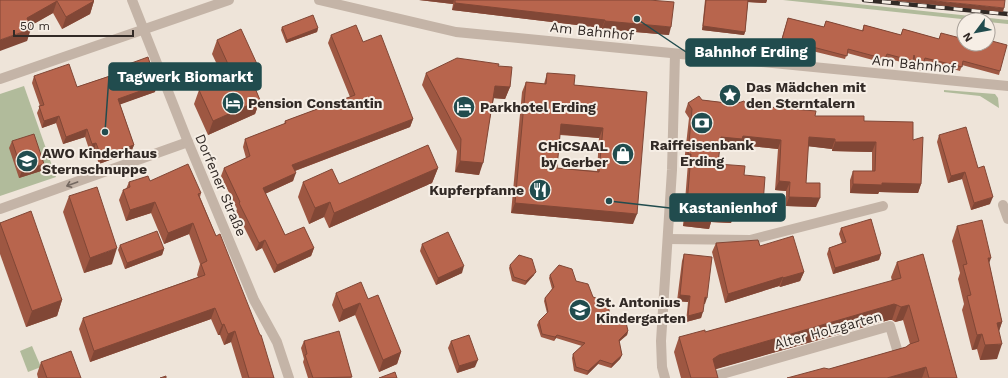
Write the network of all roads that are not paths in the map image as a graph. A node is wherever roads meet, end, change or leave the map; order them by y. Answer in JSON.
{"nodes":[{"id":1,"x":132,"y":0,"type":"edge"},
{"id":2,"x":229,"y":0,"type":"edge"},
{"id":3,"x":319,"y":0,"type":"edge"},
{"id":4,"x":144,"y":29,"type":"junction"},
{"id":5,"x":676,"y":54,"type":"junction"},
{"id":6,"x":0,"y":79,"type":"edge"},
{"id":7,"x":1008,"y":86,"type":"edge"},
{"id":8,"x":188,"y":142,"type":"junction"},
{"id":9,"x":1003,"y":205,"type":"dead end"},
{"id":10,"x":883,"y":206,"type":"dead end"},
{"id":11,"x":0,"y":209,"type":"edge"},
{"id":12,"x":1008,"y":219,"type":"edge"},
{"id":13,"x":668,"y":239,"type":"junction"},
{"id":14,"x":884,"y":361,"type":"edge"},
{"id":15,"x":289,"y":378,"type":"edge"},
{"id":16,"x":665,"y":378,"type":"edge"},
{"id":17,"x":715,"y":378,"type":"edge"}],
"edges":[{"from":1,"to":4,"type":"street","name":"Dorfener Straße"},
{"from":2,"to":4,"type":"street"},
{"from":3,"to":5,"type":"street","name":"Am Bahnhof"},
{"from":4,"to":6,"type":"street"},
{"from":4,"to":8,"type":"street","name":"Dorfener Straße"},
{"from":5,"to":7,"type":"street","name":"Am Bahnhof"},
{"from":5,"to":13,"type":"street"},
{"from":8,"to":11,"type":"street","one_way":true},
{"from":8,"to":15,"type":"street","name":"Dorfener Straße"},
{"from":9,"to":12,"type":"street"},
{"from":10,"to":13,"type":"street"},
{"from":13,"to":16,"type":"street"},
{"from":14,"to":17,"type":"street","name":"Alter Holzgarten"}]}
